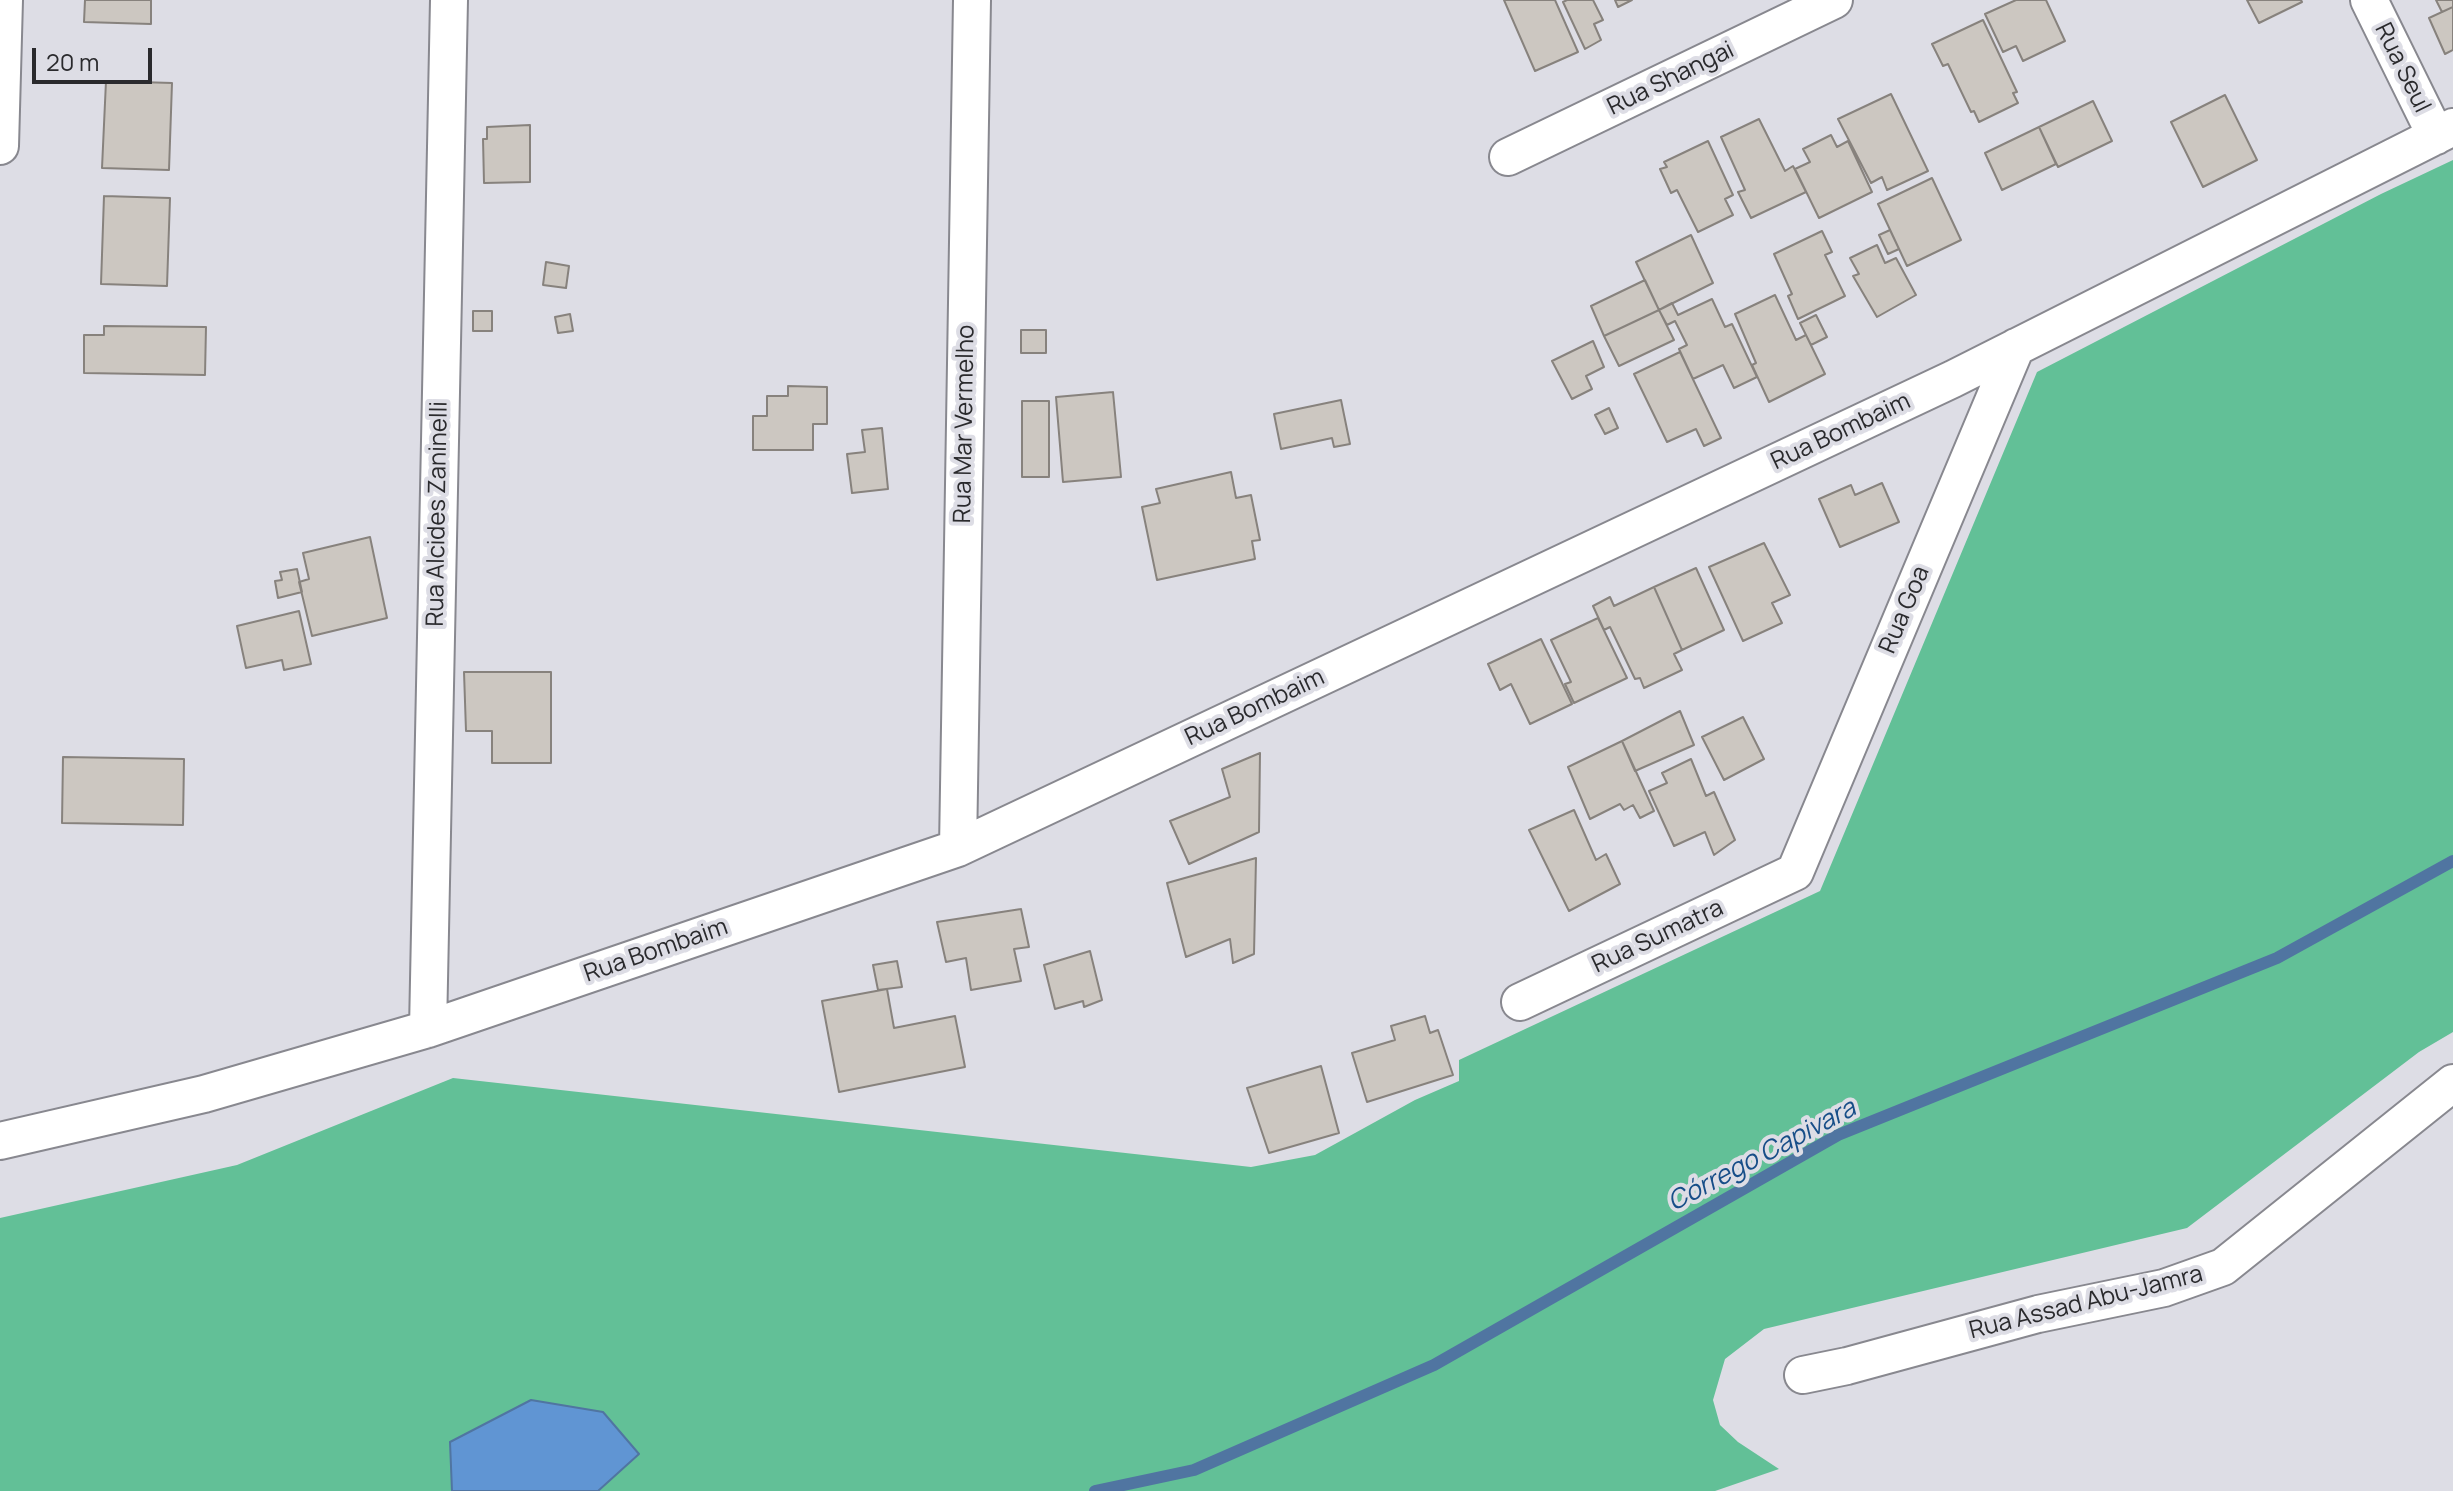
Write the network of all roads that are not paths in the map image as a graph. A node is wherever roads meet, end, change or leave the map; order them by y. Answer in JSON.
{"nodes":[{"id":1,"x":4,"y":0,"type":"edge"},
{"id":2,"x":449,"y":0,"type":"edge"},
{"id":3,"x":972,"y":0,"type":"edge"},
{"id":4,"x":1834,"y":0,"type":"edge"},
{"id":5,"x":2369,"y":0,"type":"edge"},
{"id":6,"x":2444,"y":132,"type":"edge"},
{"id":7,"x":0,"y":146,"type":"edge"},
{"id":8,"x":1508,"y":157,"type":"dead end"},
{"id":9,"x":2016,"y":347,"type":"junction"},
{"id":10,"x":958,"y":848,"type":"junction"},
{"id":11,"x":1795,"y":872,"type":"joint"},
{"id":12,"x":1520,"y":1002,"type":"dead end"},
{"id":13,"x":428,"y":1029,"type":"junction"},
{"id":14,"x":2453,"y":1083,"type":"edge"},
{"id":15,"x":0,"y":1141,"type":"edge"},
{"id":16,"x":1803,"y":1375,"type":"dead end"}],
"edges":[{"from":1,"to":7,"type":"street"},
{"from":2,"to":13,"type":"street","name":"Rua Alcides Zaninelli"},
{"from":3,"to":10,"type":"street","name":"Rua Mar Vermelho"},
{"from":4,"to":8,"type":"street","name":"Rua Shangai"},
{"from":5,"to":6,"type":"street","name":"Rua Seul"},
{"from":6,"to":9,"type":"street","name":"Rua Bombaim"},
{"from":9,"to":10,"type":"street","name":"Rua Bombaim"},
{"from":9,"to":11,"type":"street","name":"Rua Goa"},
{"from":10,"to":13,"type":"street","name":"Rua Bombaim"},
{"from":11,"to":12,"type":"street","name":"Rua Sumatra"},
{"from":13,"to":15,"type":"street","name":"Rua Bombaim"},
{"from":14,"to":16,"type":"street","name":"Rua Assad Abu-Jamra"}]}
